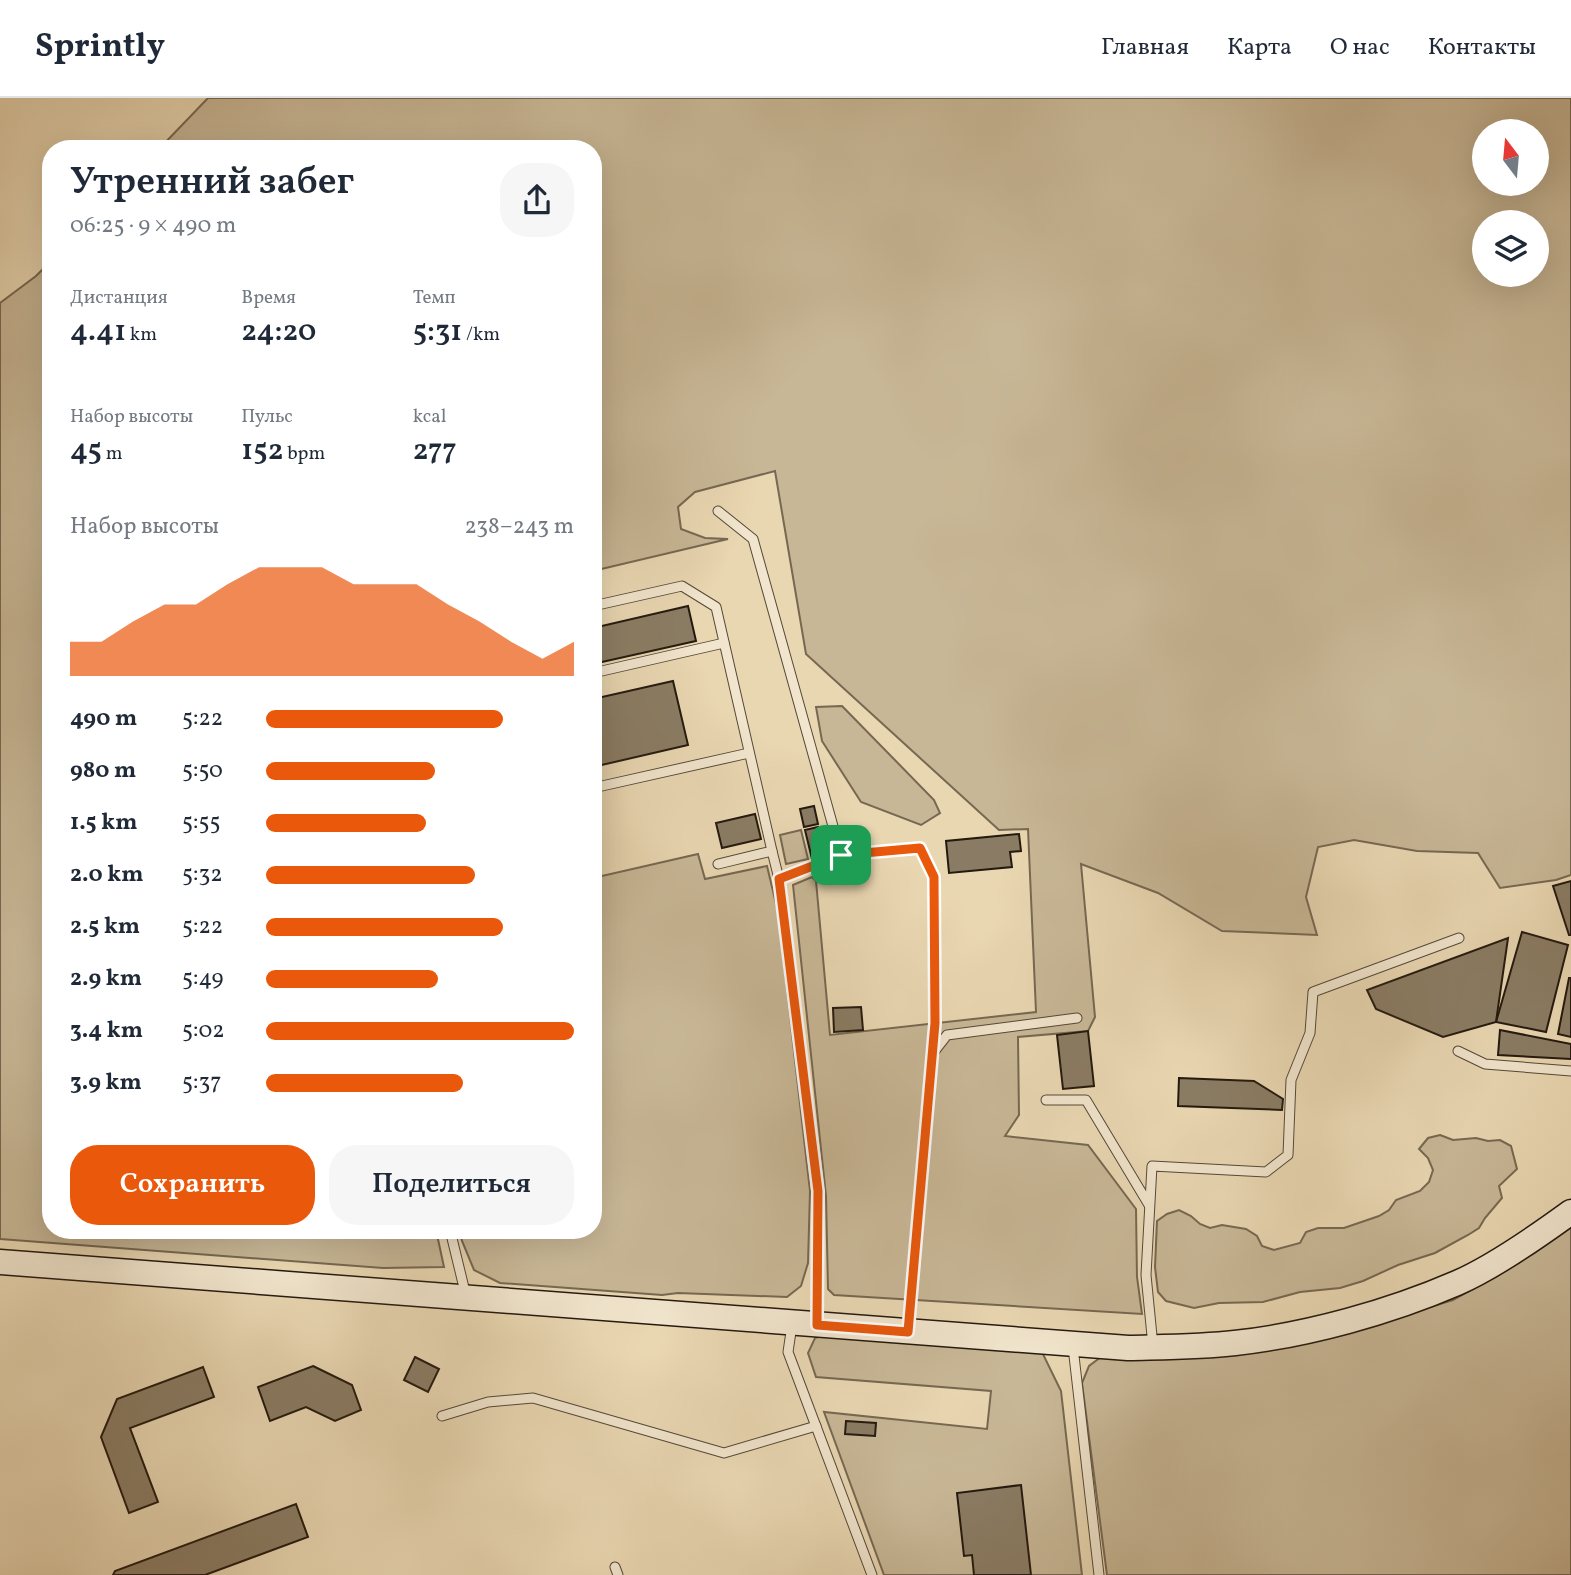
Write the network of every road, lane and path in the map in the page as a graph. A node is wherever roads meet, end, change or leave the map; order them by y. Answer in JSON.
{"nodes":[{"id":1,"x":718,"y":512,"type":"dead end"},
{"id":2,"x":602,"y":604,"type":"edge"},
{"id":3,"x":724,"y":643,"type":"junction"},
{"id":4,"x":602,"y":671,"type":"edge"},
{"id":5,"x":749,"y":752,"type":"junction"},
{"id":6,"x":602,"y":786,"type":"edge"},
{"id":7,"x":772,"y":851,"type":"junction"},
{"id":8,"x":841,"y":855,"type":"junction"},
{"id":9,"x":718,"y":864,"type":"dead end"},
{"id":10,"x":779,"y":879,"type":"junction"},
{"id":11,"x":1459,"y":938,"type":"dead end"},
{"id":12,"x":1077,"y":1018,"type":"dead end"},
{"id":13,"x":1458,"y":1051,"type":"dead end"},
{"id":14,"x":933,"y":1053,"type":"junction"},
{"id":15,"x":1571,"y":1071,"type":"edge"},
{"id":16,"x":1046,"y":1100,"type":"dead end"},
{"id":17,"x":1150,"y":1206,"type":"junction"},
{"id":18,"x":1571,"y":1212,"type":"edge"},
{"id":19,"x":452,"y":1239,"type":"edge"},
{"id":20,"x":0,"y":1262,"type":"edge"},
{"id":21,"x":466,"y":1296,"type":"junction"},
{"id":22,"x":792,"y":1323,"type":"junction"},
{"id":23,"x":817,"y":1325,"type":"junction"},
{"id":24,"x":908,"y":1332,"type":"junction"},
{"id":25,"x":1072,"y":1344,"type":"junction"},
{"id":26,"x":1153,"y":1348,"type":"junction"},
{"id":27,"x":442,"y":1416,"type":"dead end"},
{"id":28,"x":816,"y":1426,"type":"junction"},
{"id":29,"x":872,"y":1575,"type":"edge"},
{"id":30,"x":1099,"y":1575,"type":"edge"}],
"edges":[{"from":1,"to":8,"type":"lane"},
{"from":2,"to":3,"type":"lane"},
{"from":3,"to":4,"type":"lane"},
{"from":3,"to":5,"type":"lane"},
{"from":5,"to":6,"type":"lane"},
{"from":5,"to":7,"type":"lane"},
{"from":7,"to":9,"type":"lane"},
{"from":7,"to":10,"type":"lane"},
{"from":8,"to":10,"type":"lane"},
{"from":8,"to":14,"type":"lane"},
{"from":10,"to":23,"type":"lane"},
{"from":11,"to":17,"type":"lane"},
{"from":12,"to":14,"type":"lane"},
{"from":13,"to":15,"type":"lane"},
{"from":14,"to":24,"type":"lane"},
{"from":16,"to":17,"type":"lane"},
{"from":17,"to":26,"type":"lane"},
{"from":18,"to":26,"type":"street"},
{"from":19,"to":21,"type":"lane"},
{"from":20,"to":21,"type":"street"},
{"from":21,"to":22,"type":"street"},
{"from":22,"to":23,"type":"street"},
{"from":22,"to":28,"type":"lane"},
{"from":23,"to":24,"type":"street"},
{"from":24,"to":25,"type":"street"},
{"from":25,"to":26,"type":"street"},
{"from":25,"to":30,"type":"lane"},
{"from":27,"to":28,"type":"lane"},
{"from":28,"to":29,"type":"lane"}]}
